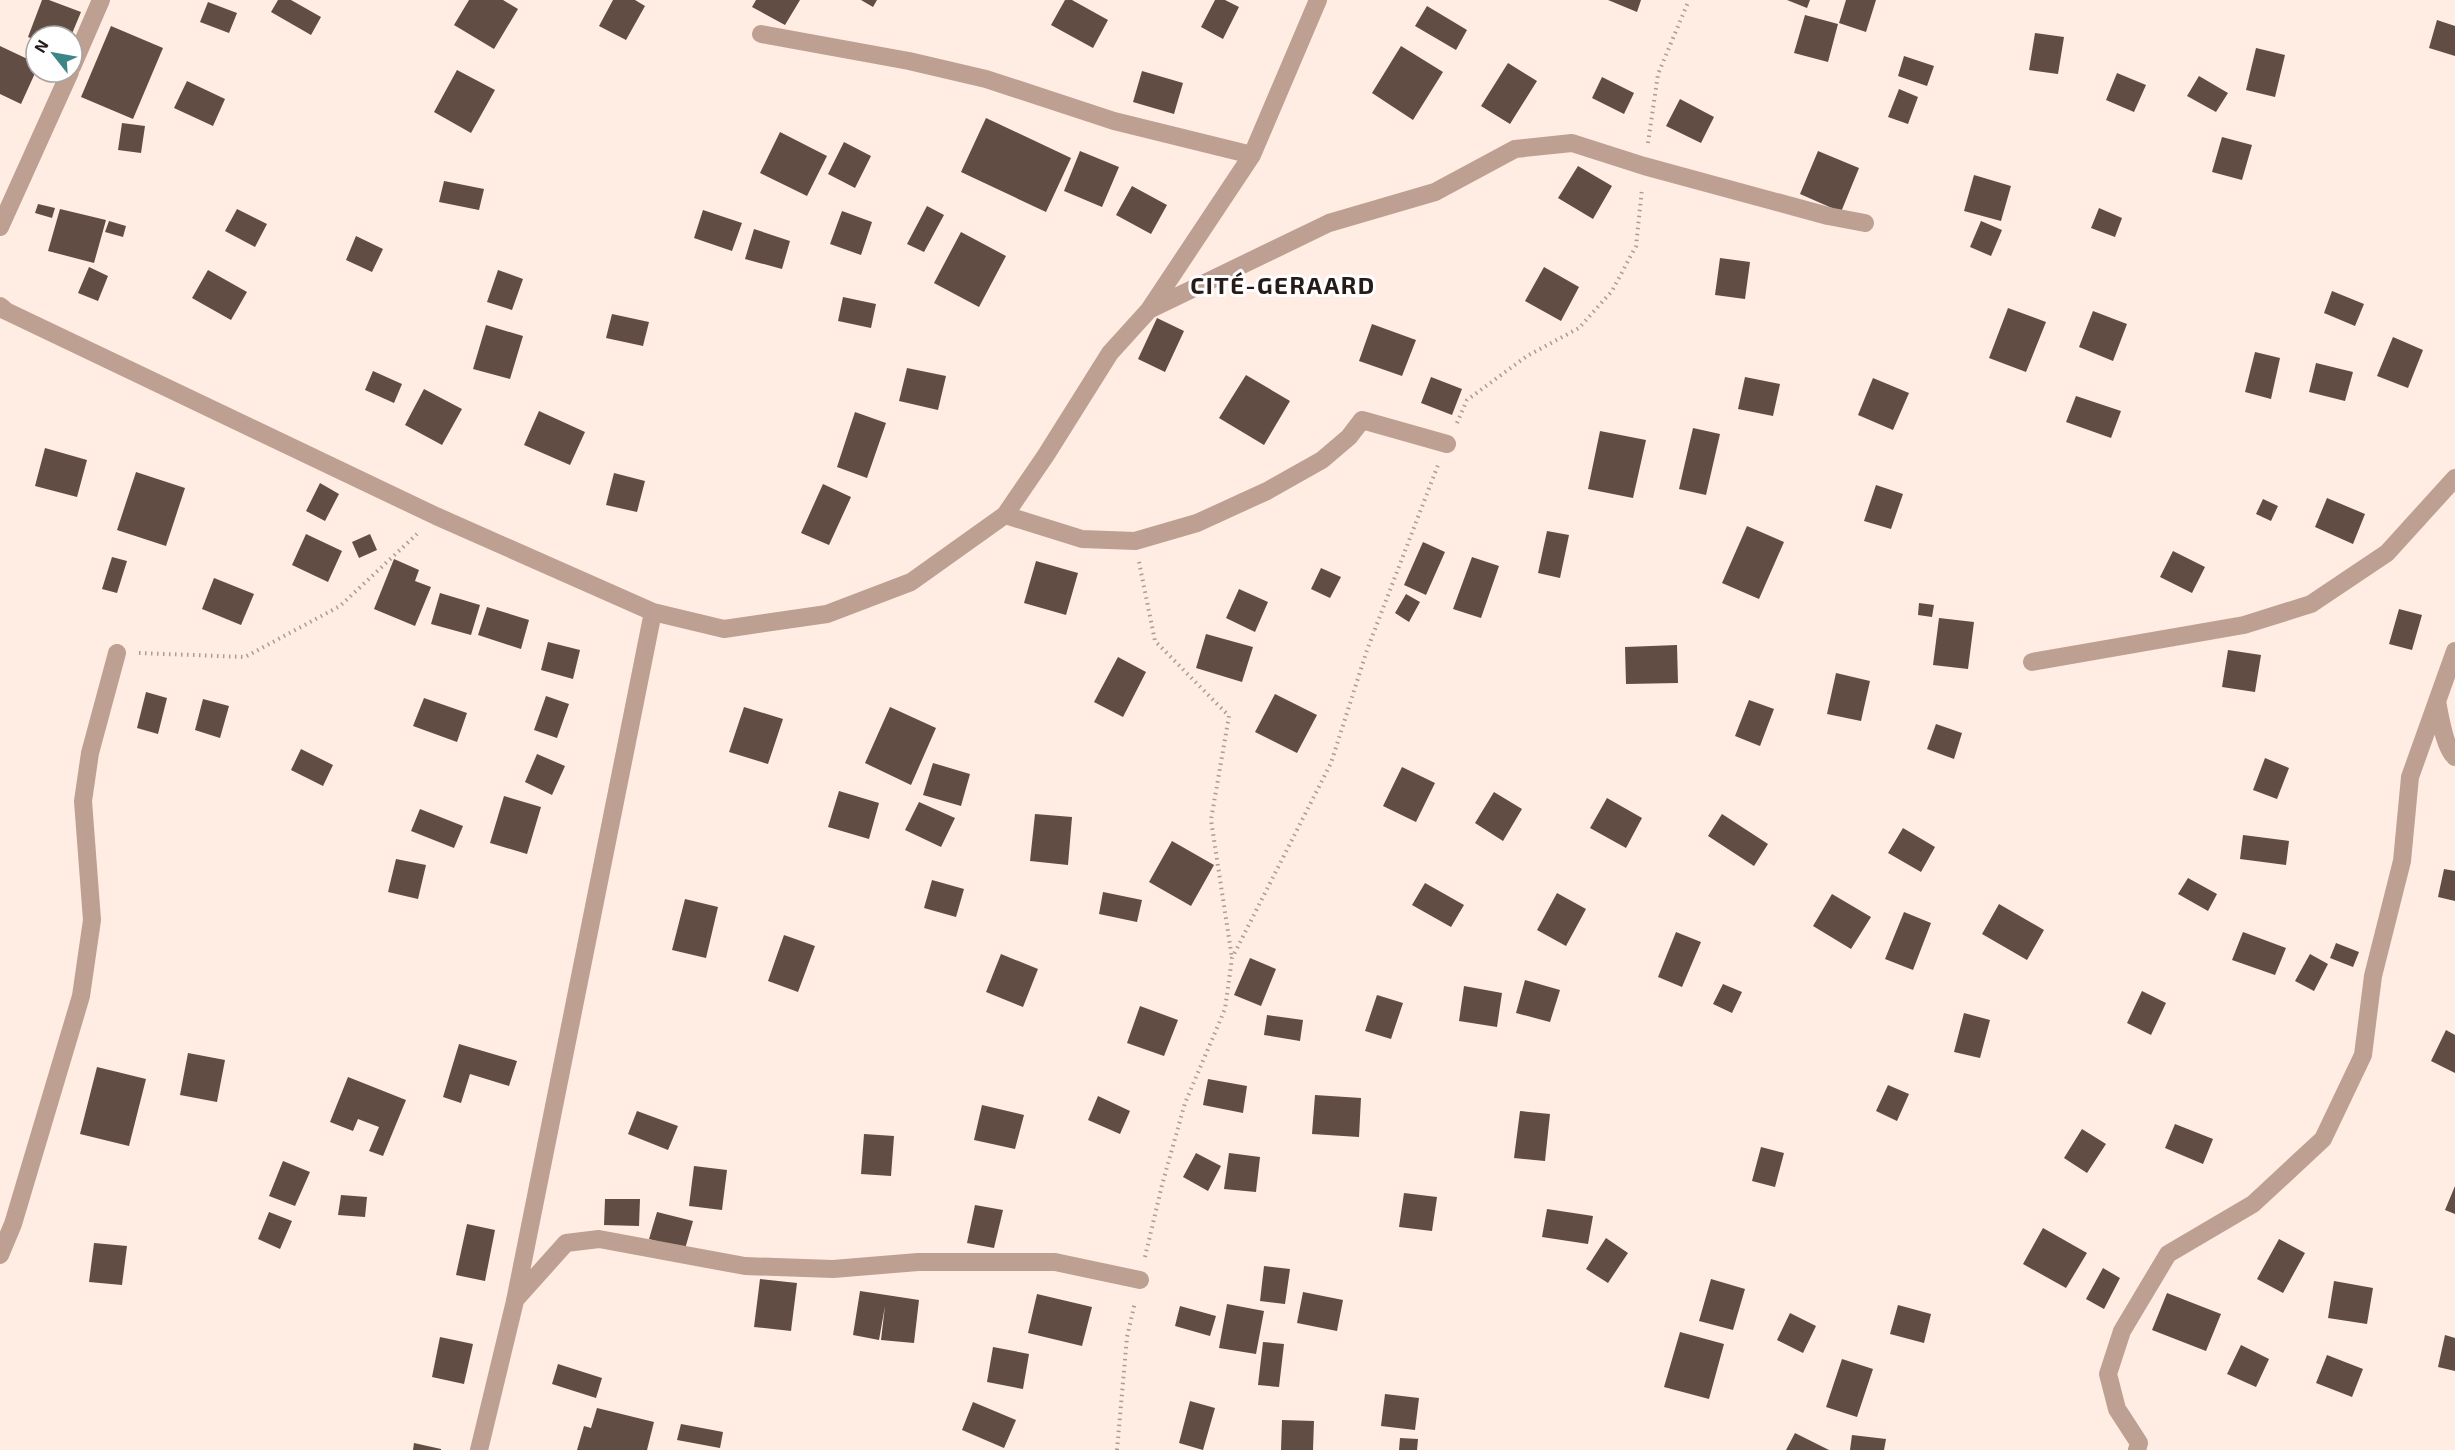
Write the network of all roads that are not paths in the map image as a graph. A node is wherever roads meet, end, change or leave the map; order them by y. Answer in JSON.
{"nodes":[{"id":1,"x":101,"y":0,"type":"edge"},
{"id":2,"x":1318,"y":0,"type":"edge"},
{"id":3,"x":761,"y":34,"type":"dead end"},
{"id":4,"x":84,"y":39,"type":"edge"},
{"id":5,"x":65,"y":84,"type":"edge"},
{"id":6,"x":1252,"y":154,"type":"junction"},
{"id":7,"x":1865,"y":223,"type":"dead end"},
{"id":8,"x":0,"y":227,"type":"edge"},
{"id":9,"x":0,"y":306,"type":"edge"},
{"id":10,"x":1149,"y":310,"type":"junction"},
{"id":11,"x":1448,"y":444,"type":"road end"},
{"id":12,"x":2455,"y":478,"type":"edge"},
{"id":13,"x":1005,"y":515,"type":"junction"},
{"id":14,"x":653,"y":612,"type":"junction"},
{"id":15,"x":2455,"y":651,"type":"edge"},
{"id":16,"x":117,"y":653,"type":"road end"},
{"id":17,"x":2032,"y":662,"type":"dead end"},
{"id":18,"x":2437,"y":700,"type":"junction"},
{"id":19,"x":2455,"y":757,"type":"edge"},
{"id":20,"x":0,"y":1254,"type":"edge"},
{"id":21,"x":1140,"y":1280,"type":"road end"},
{"id":22,"x":515,"y":1301,"type":"junction"},
{"id":23,"x":479,"y":1450,"type":"edge"},
{"id":24,"x":2137,"y":1450,"type":"edge"}],
"edges":[{"from":1,"to":4,"type":"street"},
{"from":2,"to":6,"type":"street"},
{"from":3,"to":6,"type":"street"},
{"from":5,"to":8,"type":"street"},
{"from":6,"to":10,"type":"street"},
{"from":7,"to":10,"type":"street"},
{"from":9,"to":14,"type":"street"},
{"from":10,"to":13,"type":"street"},
{"from":11,"to":13,"type":"street"},
{"from":12,"to":17,"type":"street"},
{"from":13,"to":14,"type":"street"},
{"from":14,"to":22,"type":"street"},
{"from":15,"to":18,"type":"street"},
{"from":16,"to":20,"type":"street"},
{"from":18,"to":19,"type":"street"},
{"from":18,"to":24,"type":"street"},
{"from":21,"to":22,"type":"street"},
{"from":22,"to":23,"type":"street"}]}
